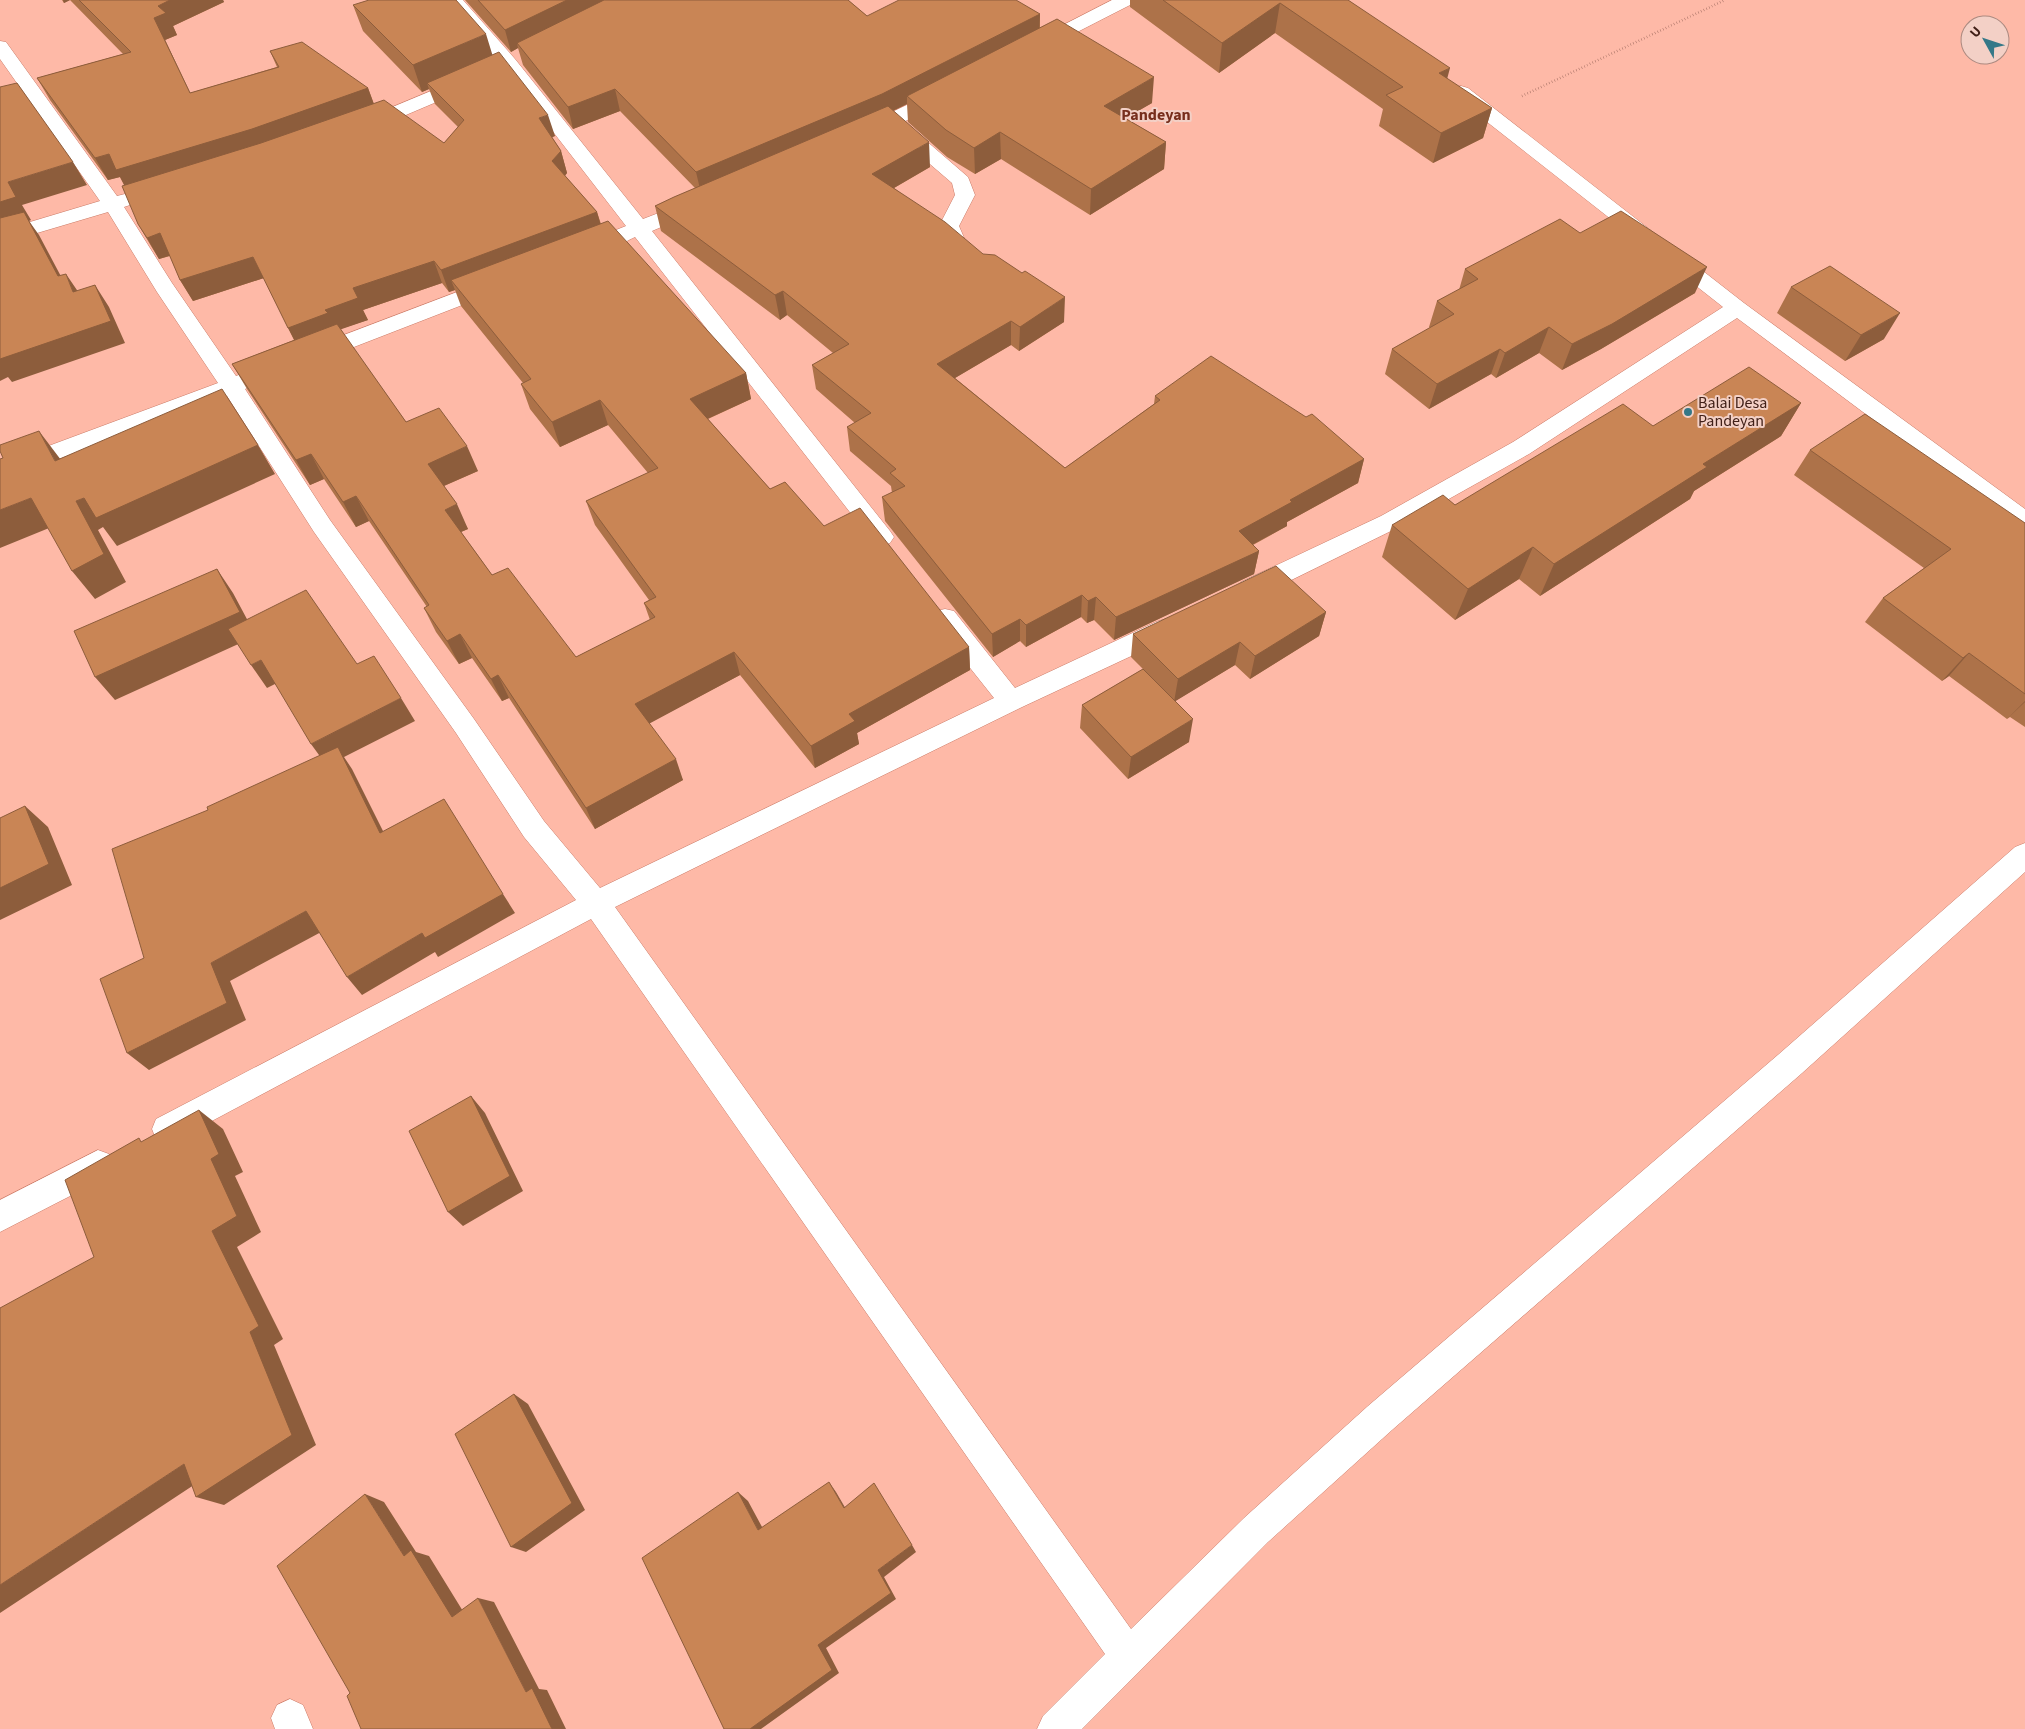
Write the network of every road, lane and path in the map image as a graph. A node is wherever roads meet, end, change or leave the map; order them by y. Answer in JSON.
{"nodes":[{"id":1,"x":453,"y":0,"type":"edge"},
{"id":2,"x":1126,"y":0,"type":"edge"},
{"id":3,"x":1725,"y":0,"type":"edge"},
{"id":4,"x":0,"y":46,"type":"edge"},
{"id":5,"x":1022,"y":53,"type":"edge"},
{"id":6,"x":503,"y":66,"type":"junction"},
{"id":7,"x":1444,"y":79,"type":"edge"},
{"id":8,"x":956,"y":87,"type":"edge"},
{"id":9,"x":1488,"y":113,"type":"junction"},
{"id":10,"x":892,"y":121,"type":"junction"},
{"id":11,"x":348,"y":131,"type":"edge"},
{"id":12,"x":847,"y":140,"type":"edge"},
{"id":13,"x":148,"y":193,"type":"edge"},
{"id":14,"x":712,"y":198,"type":"edge"},
{"id":15,"x":112,"y":204,"type":"junction"},
{"id":16,"x":640,"y":228,"type":"junction"},
{"id":17,"x":0,"y":238,"type":"edge"},
{"id":18,"x":566,"y":257,"type":"edge"},
{"id":19,"x":985,"y":267,"type":"edge"},
{"id":20,"x":510,"y":279,"type":"edge"},
{"id":21,"x":1737,"y":308,"type":"junction"},
{"id":22,"x":296,"y":361,"type":"edge"},
{"id":23,"x":268,"y":372,"type":"edge"},
{"id":24,"x":231,"y":386,"type":"junction"},
{"id":25,"x":0,"y":473,"type":"edge"},
{"id":26,"x":2025,"y":522,"type":"edge"},
{"id":27,"x":895,"y":554,"type":"edge"},
{"id":28,"x":1230,"y":598,"type":"edge"},
{"id":29,"x":932,"y":600,"type":"edge"},
{"id":30,"x":1186,"y":619,"type":"edge"},
{"id":31,"x":1011,"y":701,"type":"junction"},
{"id":32,"x":2025,"y":855,"type":"edge"},
{"id":33,"x":596,"y":904,"type":"junction"},
{"id":34,"x":148,"y":1139,"type":"edge"},
{"id":35,"x":122,"y":1153,"type":"edge"},
{"id":36,"x":0,"y":1217,"type":"edge"},
{"id":37,"x":1129,"y":1657,"type":"junction"},
{"id":38,"x":1056,"y":1729,"type":"edge"}],
"edges":[{"from":1,"to":6,"type":"street"},
{"from":2,"to":5,"type":"street"},
{"from":3,"to":9,"type":"path"},
{"from":4,"to":15,"type":"street"},
{"from":6,"to":11,"type":"street"},
{"from":6,"to":16,"type":"street"},
{"from":7,"to":9,"type":"street"},
{"from":8,"to":10,"type":"street"},
{"from":9,"to":21,"type":"street"},
{"from":10,"to":12,"type":"street"},
{"from":10,"to":19,"type":"street"},
{"from":13,"to":15,"type":"street"},
{"from":14,"to":16,"type":"street"},
{"from":15,"to":17,"type":"street"},
{"from":15,"to":24,"type":"street"},
{"from":16,"to":18,"type":"street"},
{"from":16,"to":27,"type":"street"},
{"from":20,"to":22,"type":"street"},
{"from":21,"to":26,"type":"street"},
{"from":21,"to":28,"type":"street"},
{"from":23,"to":24,"type":"street"},
{"from":24,"to":25,"type":"street"},
{"from":24,"to":33,"type":"street"},
{"from":29,"to":31,"type":"street"},
{"from":30,"to":31,"type":"street"},
{"from":31,"to":33,"type":"street"},
{"from":32,"to":37,"type":"street"},
{"from":33,"to":34,"type":"street"},
{"from":33,"to":37,"type":"street"},
{"from":35,"to":36,"type":"street"},
{"from":37,"to":38,"type":"street"}]}
